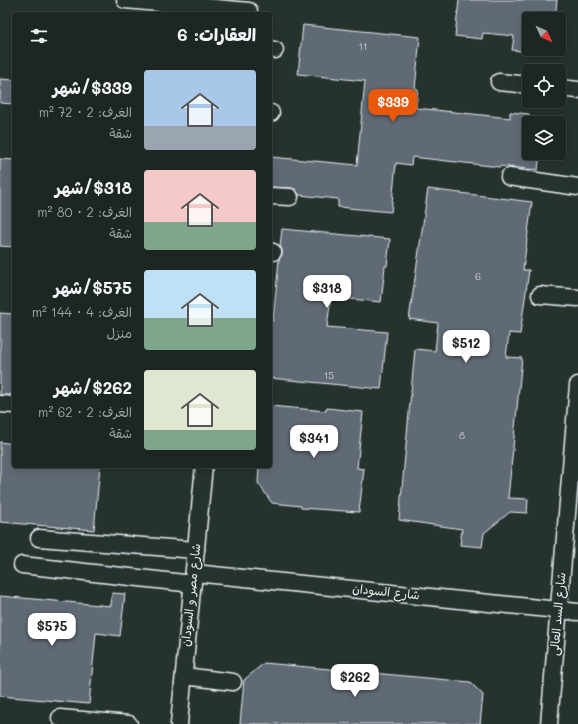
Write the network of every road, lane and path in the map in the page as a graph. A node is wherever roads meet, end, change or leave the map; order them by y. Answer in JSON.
{"nodes":[{"id":1,"x":125,"y":0,"type":"edge"},
{"id":2,"x":249,"y":8,"type":"edge"},
{"id":3,"x":499,"y":82,"type":"dead end"},
{"id":4,"x":522,"y":84,"type":"edge"},
{"id":5,"x":566,"y":89,"type":"edge"},
{"id":6,"x":578,"y":90,"type":"edge"},
{"id":7,"x":509,"y":177,"type":"dead end"},
{"id":8,"x":578,"y":187,"type":"edge"},
{"id":9,"x":272,"y":196,"type":"edge"},
{"id":10,"x":290,"y":197,"type":"dead end"},
{"id":11,"x":540,"y":295,"type":"dead end"},
{"id":12,"x":578,"y":298,"type":"edge"},
{"id":13,"x":578,"y":385,"type":"edge"},
{"id":14,"x":0,"y":404,"type":"edge"},
{"id":15,"x":12,"y":405,"type":"edge"},
{"id":16,"x":204,"y":468,"type":"edge"},
{"id":17,"x":574,"y":485,"type":"edge"},
{"id":18,"x":39,"y":538,"type":"dead end"},
{"id":19,"x":196,"y":550,"type":"junction"},
{"id":20,"x":22,"y":565,"type":"dead end"},
{"id":21,"x":193,"y":579,"type":"junction"},
{"id":22,"x":558,"y":610,"type":"junction"},
{"id":23,"x":578,"y":612,"type":"edge"},
{"id":24,"x":184,"y":676,"type":"junction"},
{"id":25,"x":234,"y":682,"type":"dead end"},
{"id":26,"x":60,"y":718,"type":"dead end"},
{"id":27,"x":129,"y":724,"type":"edge"},
{"id":28,"x":179,"y":724,"type":"edge"},
{"id":29,"x":549,"y":724,"type":"edge"}],
"edges":[{"from":1,"to":2,"type":"lane"},
{"from":3,"to":4,"type":"lane"},
{"from":5,"to":6,"type":"lane"},
{"from":7,"to":8,"type":"lane"},
{"from":9,"to":10,"type":"lane"},
{"from":11,"to":12,"type":"lane"},
{"from":13,"to":17,"type":"lane","name":"شارع السد العالى"},
{"from":14,"to":15,"type":"lane"},
{"from":16,"to":19,"type":"lane","name":"شارع مصر و السودان"},
{"from":17,"to":22,"type":"lane","name":"شارع السد العالى"},
{"from":18,"to":19,"type":"lane"},
{"from":19,"to":21,"type":"lane","name":"شارع مصر و السودان"},
{"from":20,"to":21,"type":"lane","name":"شارع السودان"},
{"from":21,"to":22,"type":"lane","name":"شارع السودان"},
{"from":21,"to":24,"type":"lane","name":"شارع مصر و السودان"},
{"from":22,"to":23,"type":"lane","name":"شارع السودان"},
{"from":22,"to":29,"type":"lane","name":"شارع السد العالى"},
{"from":24,"to":25,"type":"lane"},
{"from":24,"to":28,"type":"lane","name":"شارع مصر و السودان"},
{"from":26,"to":27,"type":"lane"}]}
